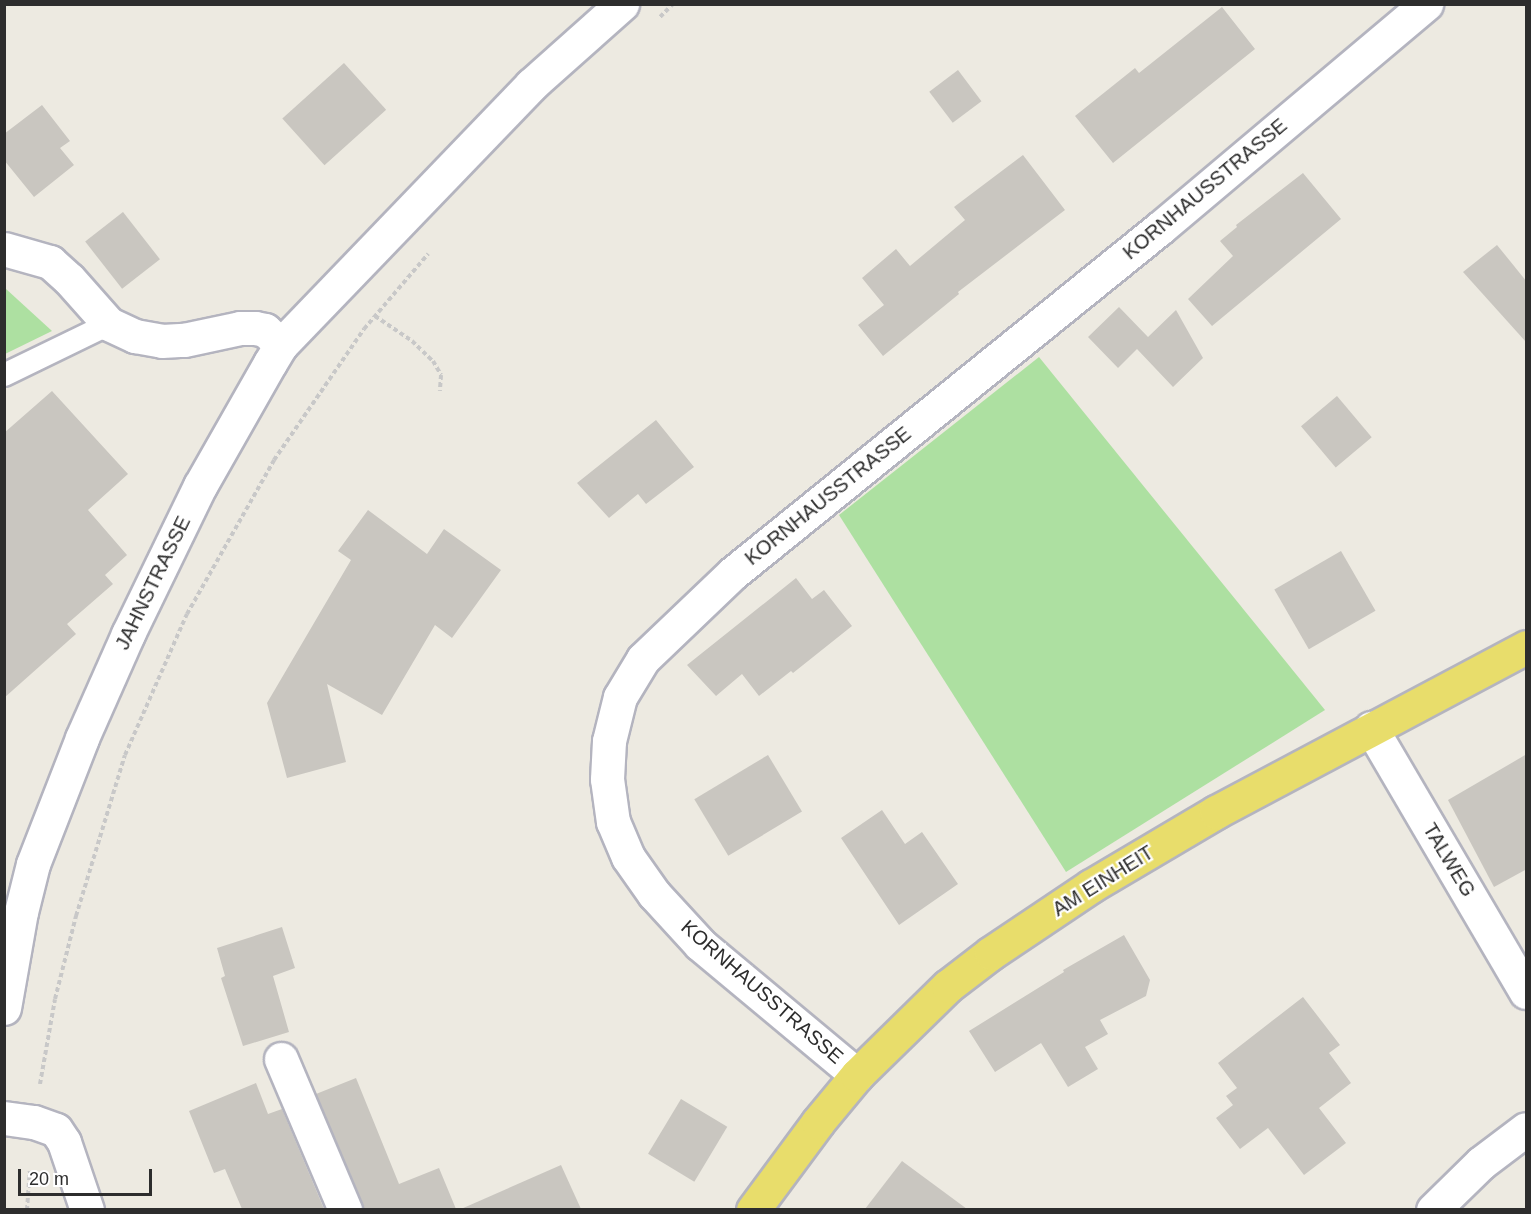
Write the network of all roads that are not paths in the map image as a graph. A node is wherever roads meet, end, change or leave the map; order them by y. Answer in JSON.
{"nodes":[{"id":1,"x":622,"y":4,"type":"edge"},
{"id":2,"x":1426,"y":4,"type":"edge"},
{"id":3,"x":4,"y":249,"type":"edge"},
{"id":4,"x":109,"y":324,"type":"junction"},
{"id":5,"x":281,"y":345,"type":"junction"},
{"id":6,"x":4,"y":375,"type":"edge"},
{"id":7,"x":1527,"y":647,"type":"edge"},
{"id":8,"x":1371,"y":728,"type":"junction"},
{"id":9,"x":1527,"y":992,"type":"edge"},
{"id":10,"x":4,"y":1008,"type":"edge"},
{"id":11,"x":281,"y":1059,"type":"dead end"},
{"id":12,"x":858,"y":1075,"type":"junction"},
{"id":13,"x":19,"y":1120,"type":"edge"},
{"id":14,"x":1527,"y":1129,"type":"edge"},
{"id":15,"x":87,"y":1209,"type":"edge"},
{"id":16,"x":345,"y":1209,"type":"edge"},
{"id":17,"x":753,"y":1209,"type":"edge"},
{"id":18,"x":1433,"y":1209,"type":"edge"}],
"edges":[{"from":1,"to":5,"type":"street","name":"JAHNSTRASSE"},
{"from":2,"to":12,"type":"street","name":"KORNHAUSSTRASSE"},
{"from":3,"to":4,"type":"street"},
{"from":4,"to":5,"type":"street"},
{"from":4,"to":6,"type":"lane"},
{"from":5,"to":10,"type":"street","name":"JAHNSTRASSE"},
{"from":7,"to":8,"type":"main road","name":"AM EINHEIT"},
{"from":8,"to":9,"type":"street","name":"TALWEG"},
{"from":8,"to":12,"type":"main road","name":"AM EINHEIT"},
{"from":11,"to":16,"type":"street"},
{"from":12,"to":17,"type":"main road","name":"AM EINHEIT"},
{"from":13,"to":15,"type":"street"},
{"from":14,"to":18,"type":"street"}]}
